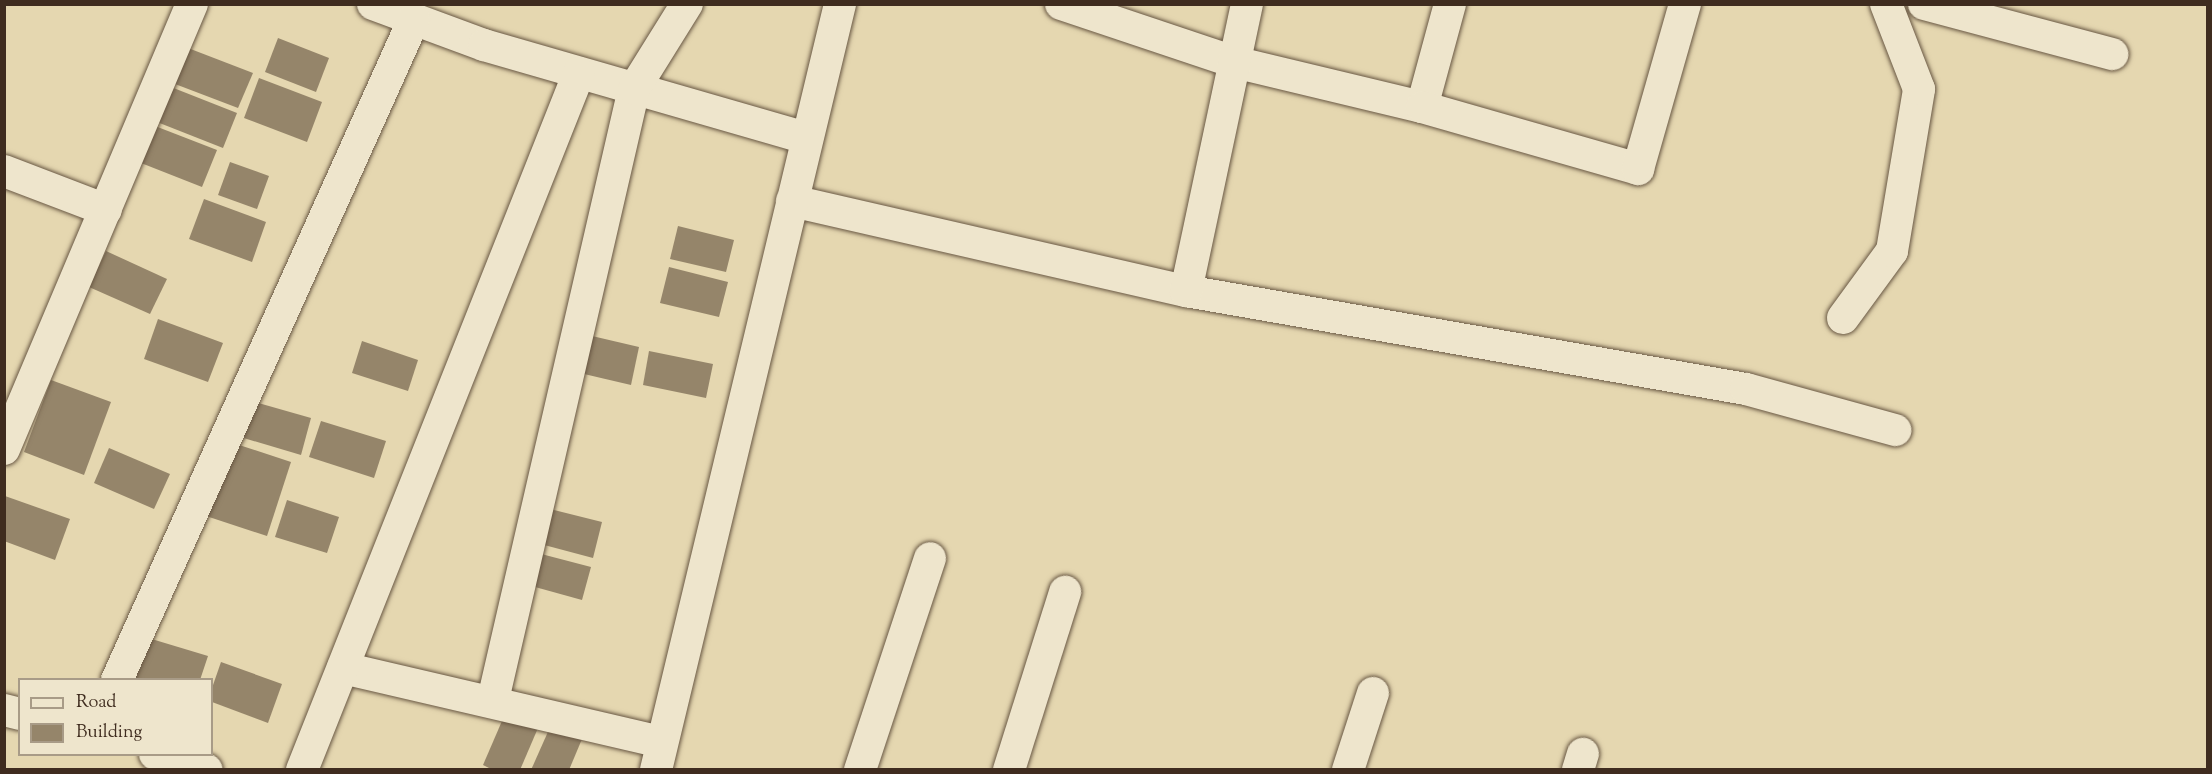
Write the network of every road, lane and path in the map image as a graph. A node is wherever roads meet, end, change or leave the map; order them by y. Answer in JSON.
{"nodes":[{"id":1,"x":192,"y":4,"type":"edge"},
{"id":2,"x":373,"y":4,"type":"edge"},
{"id":3,"x":687,"y":4,"type":"edge"},
{"id":4,"x":840,"y":4,"type":"edge"},
{"id":5,"x":1061,"y":4,"type":"edge"},
{"id":6,"x":1247,"y":4,"type":"edge"},
{"id":7,"x":1450,"y":4,"type":"edge"},
{"id":8,"x":1685,"y":4,"type":"edge"},
{"id":9,"x":1886,"y":4,"type":"edge"},
{"id":10,"x":1924,"y":4,"type":"edge"},
{"id":11,"x":414,"y":19,"type":"junction"},
{"id":12,"x":2112,"y":54,"type":"dead end"},
{"id":13,"x":1234,"y":62,"type":"junction"},
{"id":14,"x":579,"y":73,"type":"junction"},
{"id":15,"x":634,"y":88,"type":"junction"},
{"id":16,"x":1422,"y":107,"type":"junction"},
{"id":17,"x":807,"y":138,"type":"junction"},
{"id":18,"x":4,"y":171,"type":"edge"},
{"id":19,"x":792,"y":201,"type":"junction"},
{"id":20,"x":106,"y":210,"type":"junction"},
{"id":21,"x":1186,"y":291,"type":"junction"},
{"id":22,"x":1843,"y":318,"type":"dead end"},
{"id":23,"x":1895,"y":430,"type":"dead end"},
{"id":24,"x":4,"y":449,"type":"edge"},
{"id":25,"x":930,"y":558,"type":"dead end"},
{"id":26,"x":1065,"y":592,"type":"dead end"},
{"id":27,"x":343,"y":668,"type":"junction"},
{"id":28,"x":118,"y":678,"type":"edge"},
{"id":29,"x":1373,"y":693,"type":"dead end"},
{"id":30,"x":493,"y":700,"type":"dead end"},
{"id":31,"x":162,"y":756,"type":"edge"},
{"id":32,"x":659,"y":756,"type":"edge"},
{"id":33,"x":207,"y":770,"type":"edge"},
{"id":34,"x":302,"y":770,"type":"edge"},
{"id":35,"x":860,"y":770,"type":"edge"},
{"id":36,"x":1009,"y":770,"type":"edge"},
{"id":37,"x":1348,"y":770,"type":"edge"}],
"edges":[{"from":1,"to":20,"type":"street"},
{"from":2,"to":11,"type":"street"},
{"from":3,"to":15,"type":"street"},
{"from":4,"to":17,"type":"street"},
{"from":5,"to":13,"type":"street"},
{"from":6,"to":13,"type":"street"},
{"from":7,"to":16,"type":"street"},
{"from":8,"to":16,"type":"street"},
{"from":9,"to":22,"type":"street"},
{"from":10,"to":12,"type":"street"},
{"from":11,"to":14,"type":"street"},
{"from":11,"to":28,"type":"street"},
{"from":13,"to":16,"type":"street"},
{"from":13,"to":21,"type":"street"},
{"from":14,"to":15,"type":"street"},
{"from":14,"to":27,"type":"street"},
{"from":15,"to":17,"type":"street"},
{"from":15,"to":30,"type":"street"},
{"from":17,"to":19,"type":"street"},
{"from":18,"to":20,"type":"street"},
{"from":19,"to":21,"type":"street"},
{"from":19,"to":32,"type":"street"},
{"from":20,"to":24,"type":"street"},
{"from":21,"to":23,"type":"street"},
{"from":25,"to":35,"type":"street"},
{"from":26,"to":36,"type":"street"},
{"from":27,"to":32,"type":"street"},
{"from":27,"to":34,"type":"street"},
{"from":29,"to":37,"type":"street"},
{"from":31,"to":33,"type":"street"}]}
